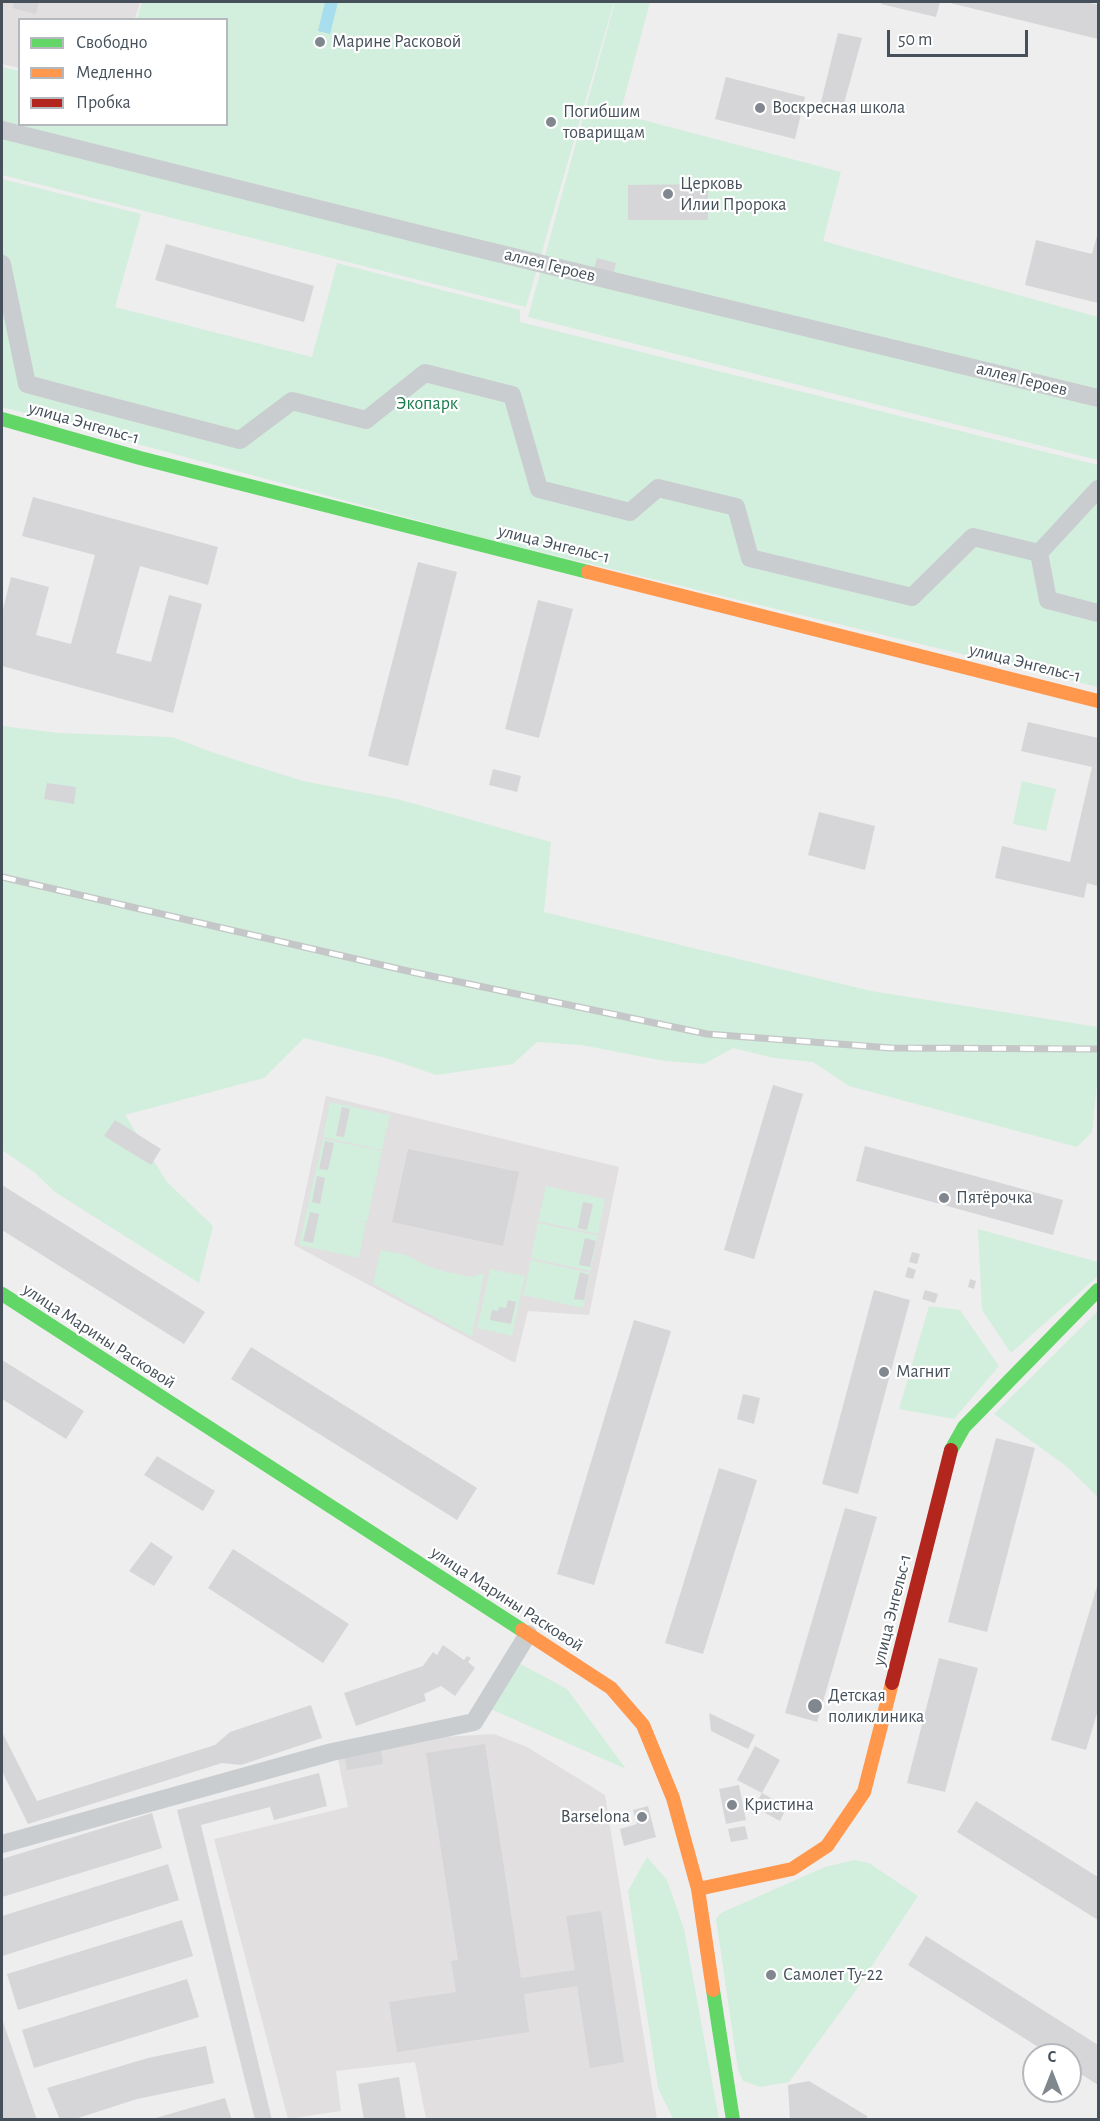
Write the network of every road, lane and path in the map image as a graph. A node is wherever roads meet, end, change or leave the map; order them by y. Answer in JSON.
{"nodes":[{"id":1,"x":2,"y":130,"type":"edge"},
{"id":2,"x":2,"y":264,"type":"edge"},
{"id":3,"x":1098,"y":398,"type":"edge"},
{"id":4,"x":2,"y":419,"type":"edge"},
{"id":5,"x":1098,"y":489,"type":"edge"},
{"id":6,"x":1039,"y":553,"type":"junction"},
{"id":7,"x":1098,"y":613,"type":"edge"},
{"id":8,"x":1098,"y":700,"type":"edge"},
{"id":9,"x":1098,"y":1290,"type":"edge"},
{"id":10,"x":2,"y":1294,"type":"edge"},
{"id":11,"x":528,"y":1634,"type":"junction"},
{"id":12,"x":2,"y":1844,"type":"edge"},
{"id":13,"x":698,"y":1889,"type":"junction"},
{"id":14,"x":733,"y":2120,"type":"edge"}],
"edges":[{"from":1,"to":3,"type":"street","name":"аллея Героев"},
{"from":2,"to":6,"type":"street"},
{"from":4,"to":8,"type":"street","name":"улица Энгельс-1"},
{"from":5,"to":6,"type":"street"},
{"from":6,"to":7,"type":"street"},
{"from":9,"to":13,"type":"street","name":"улица Энгельс-1"},
{"from":10,"to":11,"type":"street","name":"улица Марины Расковой"},
{"from":11,"to":12,"type":"street"},
{"from":11,"to":13,"type":"street","name":"улица Марины Расковой"},
{"from":13,"to":14,"type":"street","name":"улица Марины Расковой"}]}
